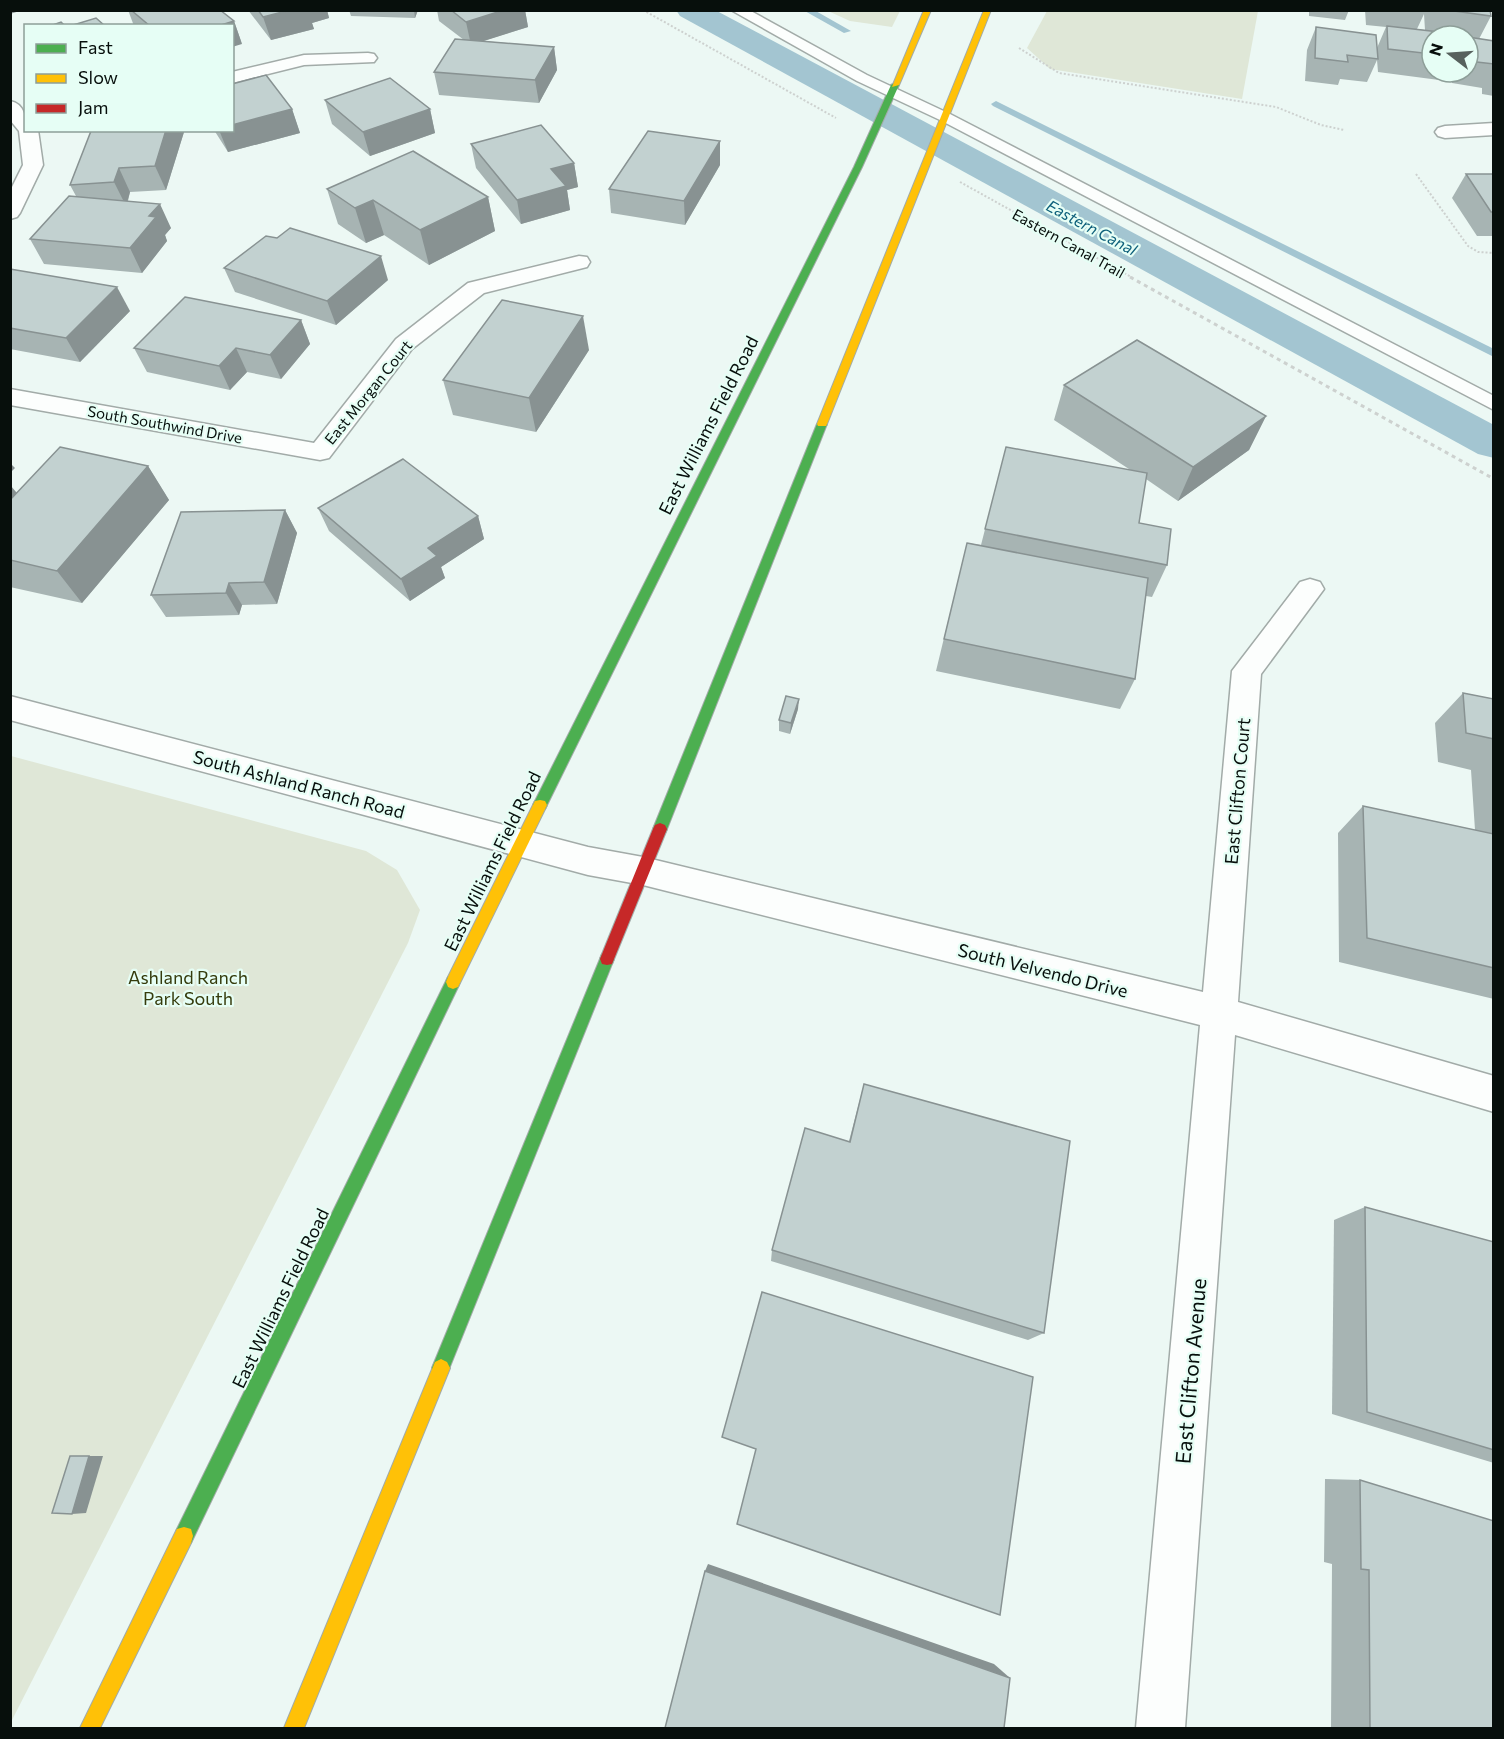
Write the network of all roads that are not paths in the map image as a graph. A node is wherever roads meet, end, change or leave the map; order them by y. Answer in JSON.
{"nodes":[{"id":1,"x":738,"y":10,"type":"edge"},
{"id":2,"x":928,"y":10,"type":"edge"},
{"id":3,"x":988,"y":10,"type":"edge"},
{"id":4,"x":368,"y":58,"type":"dead end"},
{"id":5,"x":234,"y":78,"type":"edge"},
{"id":6,"x":892,"y":92,"type":"junction"},
{"id":7,"x":10,"y":106,"type":"edge"},
{"id":8,"x":945,"y":117,"type":"junction"},
{"id":9,"x":24,"y":125,"type":"edge"},
{"id":10,"x":1494,"y":129,"type":"edge"},
{"id":11,"x":28,"y":132,"type":"edge"},
{"id":12,"x":1445,"y":132,"type":"dead end"},
{"id":13,"x":10,"y":213,"type":"edge"},
{"id":14,"x":579,"y":262,"type":"dead end"},
{"id":15,"x":10,"y":397,"type":"edge"},
{"id":16,"x":1494,"y":404,"type":"edge"},
{"id":17,"x":320,"y":452,"type":"joint"},
{"id":18,"x":1310,"y":590,"type":"dead end"},
{"id":19,"x":10,"y":708,"type":"edge"},
{"id":20,"x":521,"y":843,"type":"junction"},
{"id":21,"x":588,"y":861,"type":"joint"},
{"id":22,"x":643,"y":871,"type":"junction"},
{"id":23,"x":1219,"y":1013,"type":"junction"},
{"id":24,"x":1494,"y":1094,"type":"edge"},
{"id":25,"x":90,"y":1728,"type":"edge"},
{"id":26,"x":294,"y":1728,"type":"edge"},
{"id":27,"x":1161,"y":1728,"type":"edge"}],
"edges":[{"from":1,"to":6,"type":"lane"},
{"from":2,"to":6,"type":"main road","name":"East Williams Field Road"},
{"from":3,"to":8,"type":"main road"},
{"from":4,"to":5,"type":"street"},
{"from":6,"to":8,"type":"lane"},
{"from":6,"to":20,"type":"main road","name":"East Williams Field Road"},
{"from":7,"to":9,"type":"street"},
{"from":8,"to":16,"type":"lane"},
{"from":8,"to":22,"type":"main road"},
{"from":10,"to":12,"type":"street"},
{"from":11,"to":13,"type":"street"},
{"from":14,"to":17,"type":"street","name":"East Morgan Court"},
{"from":15,"to":17,"type":"street","name":"South Southwind Drive"},
{"from":18,"to":23,"type":"street","name":"East Clifton Court"},
{"from":19,"to":20,"type":"street","name":"South Ashland Ranch Road"},
{"from":20,"to":21,"type":"street","name":"South Ashland Ranch Road"},
{"from":20,"to":25,"type":"main road","name":"East Williams Field Road"},
{"from":21,"to":22,"type":"street","name":"South Velvendo Drive"},
{"from":22,"to":23,"type":"street","name":"South Velvendo Drive"},
{"from":22,"to":26,"type":"main road"},
{"from":23,"to":24,"type":"street","name":"South Velvendo Drive"},
{"from":23,"to":27,"type":"street","name":"East Clifton Avenue"}]}
